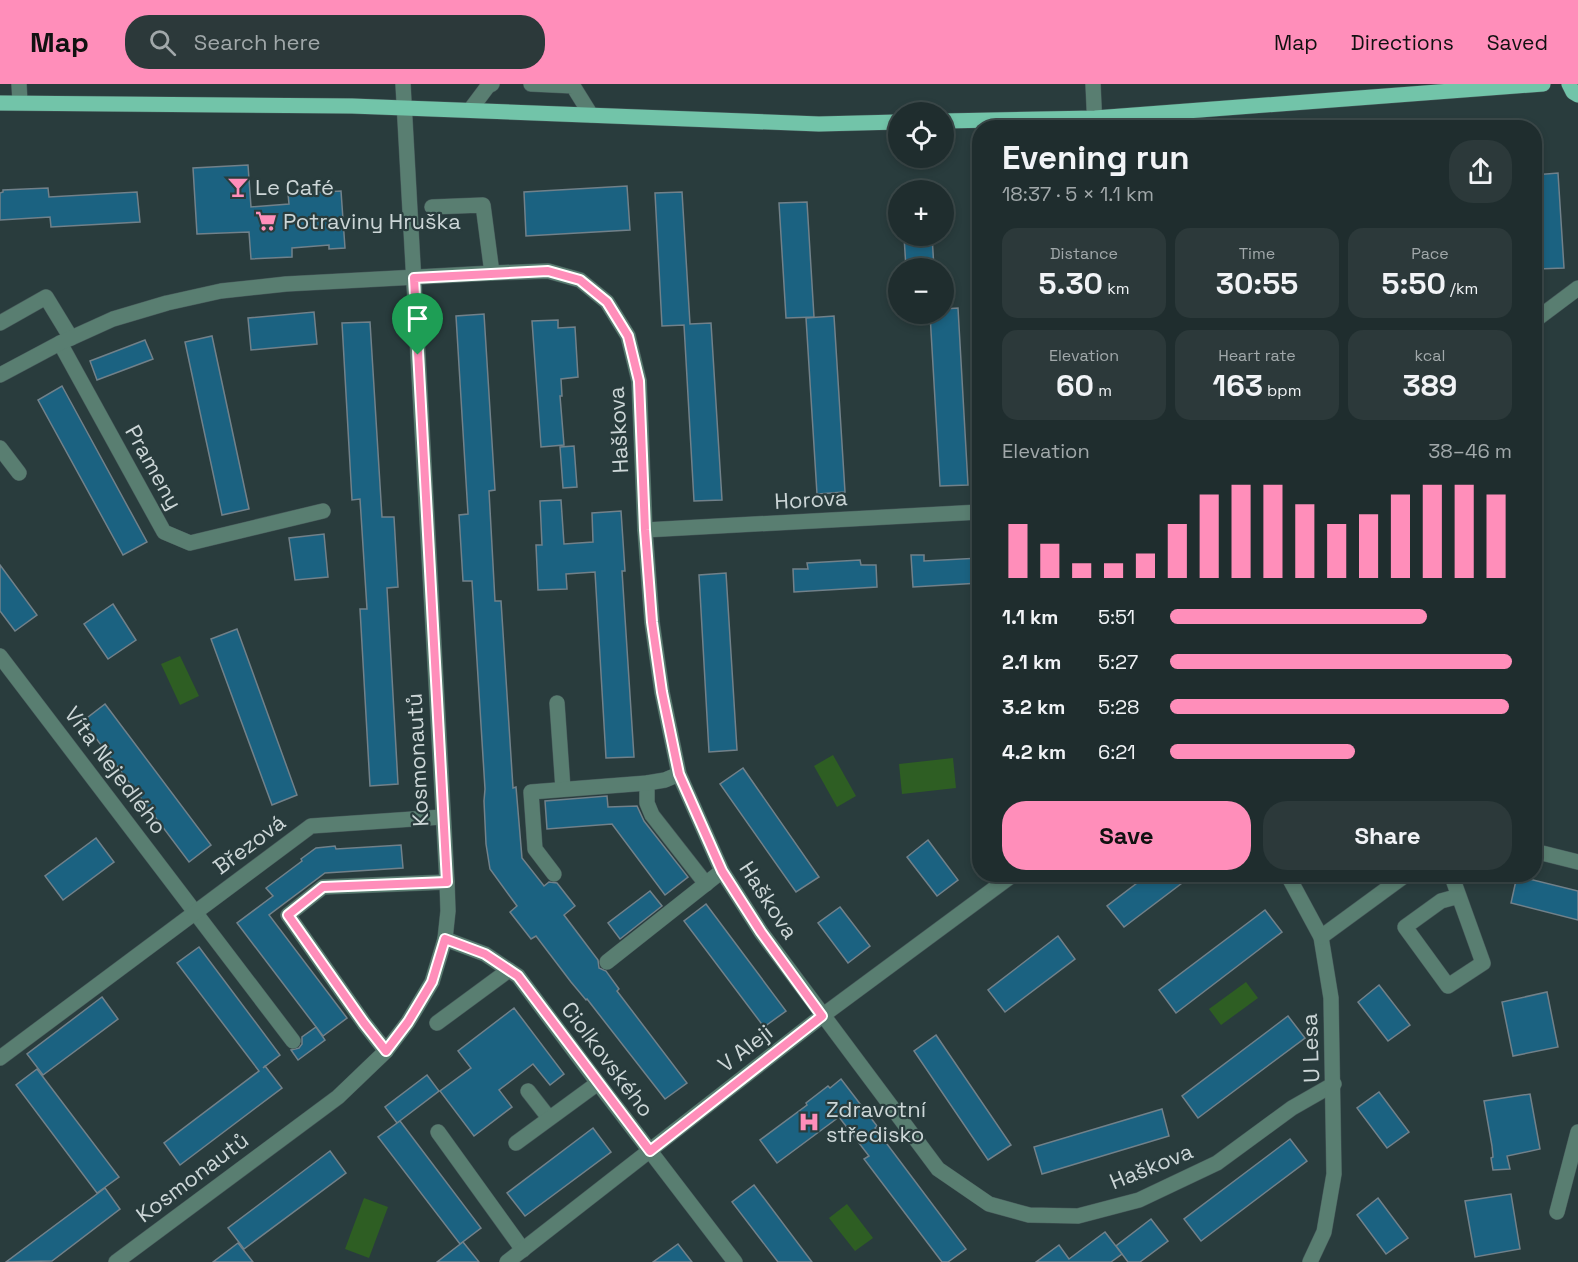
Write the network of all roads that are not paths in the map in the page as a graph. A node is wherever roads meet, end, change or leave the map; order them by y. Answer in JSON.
{"nodes":[{"id":1,"x":19,"y":84,"type":"edge"},
{"id":2,"x":403,"y":84,"type":"edge"},
{"id":3,"x":492,"y":84,"type":"edge"},
{"id":4,"x":531,"y":84,"type":"edge"},
{"id":5,"x":1093,"y":84,"type":"edge"},
{"id":6,"x":1543,"y":84,"type":"edge"},
{"id":7,"x":1569,"y":84,"type":"edge"},
{"id":8,"x":1578,"y":95,"type":"edge"},
{"id":9,"x":20,"y":102,"type":"junction"},
{"id":10,"x":0,"y":103,"type":"edge"},
{"id":11,"x":405,"y":108,"type":"junction"},
{"id":12,"x":470,"y":110,"type":"junction"},
{"id":13,"x":591,"y":115,"type":"junction"},
{"id":14,"x":1095,"y":120,"type":"edge"},
{"id":15,"x":1129,"y":120,"type":"edge"},
{"id":16,"x":954,"y":121,"type":"edge"},
{"id":17,"x":972,"y":121,"type":"edge"},
{"id":18,"x":888,"y":122,"type":"edge"},
{"id":19,"x":432,"y":207,"type":"dead end"},
{"id":20,"x":492,"y":273,"type":"junction"},
{"id":21,"x":414,"y":278,"type":"junction"},
{"id":22,"x":1578,"y":288,"type":"edge"},
{"id":23,"x":1542,"y":315,"type":"edge"},
{"id":24,"x":0,"y":323,"type":"edge"},
{"id":25,"x":65,"y":340,"type":"junction"},
{"id":26,"x":0,"y":375,"type":"edge"},
{"id":27,"x":0,"y":448,"type":"edge"},
{"id":28,"x":19,"y":473,"type":"dead end"},
{"id":29,"x":323,"y":511,"type":"dead end"},
{"id":30,"x":972,"y":512,"type":"edge"},
{"id":31,"x":645,"y":530,"type":"junction"},
{"id":32,"x":0,"y":656,"type":"edge"},
{"id":33,"x":557,"y":703,"type":"dead end"},
{"id":34,"x":679,"y":774,"type":"junction"},
{"id":35,"x":646,"y":783,"type":"junction"},
{"id":36,"x":563,"y":789,"type":"junction"},
{"id":37,"x":442,"y":817,"type":"junction"},
{"id":38,"x":1542,"y":852,"type":"edge"},
{"id":39,"x":1578,"y":862,"type":"edge"},
{"id":40,"x":722,"y":871,"type":"junction"},
{"id":41,"x":554,"y":874,"type":"dead end"},
{"id":42,"x":447,"y":882,"type":"junction"},
{"id":43,"x":1003,"y":882,"type":"edge"},
{"id":44,"x":1291,"y":882,"type":"edge"},
{"id":45,"x":1396,"y":882,"type":"edge"},
{"id":46,"x":1455,"y":882,"type":"edge"},
{"id":47,"x":706,"y":884,"type":"junction"},
{"id":48,"x":1459,"y":896,"type":"junction"},
{"id":49,"x":196,"y":912,"type":"junction"},
{"id":50,"x":1321,"y":937,"type":"junction"},
{"id":51,"x":445,"y":939,"type":"junction"},
{"id":52,"x":607,"y":962,"type":"dead end"},
{"id":53,"x":509,"y":970,"type":"junction"},
{"id":54,"x":822,"y":1016,"type":"junction"},
{"id":55,"x":437,"y":1023,"type":"dead end"},
{"id":56,"x":293,"y":1041,"type":"dead end"},
{"id":57,"x":386,"y":1051,"type":"junction"},
{"id":58,"x":0,"y":1058,"type":"edge"},
{"id":59,"x":598,"y":1083,"type":"junction"},
{"id":60,"x":1334,"y":1084,"type":"junction"},
{"id":61,"x":528,"y":1091,"type":"dead end"},
{"id":62,"x":549,"y":1118,"type":"junction"},
{"id":63,"x":438,"y":1132,"type":"dead end"},
{"id":64,"x":1578,"y":1134,"type":"edge"},
{"id":65,"x":516,"y":1143,"type":"dead end"},
{"id":66,"x":650,"y":1151,"type":"junction"},
{"id":67,"x":1557,"y":1212,"type":"dead end"},
{"id":68,"x":523,"y":1250,"type":"junction"},
{"id":69,"x":116,"y":1262,"type":"edge"},
{"id":70,"x":507,"y":1262,"type":"edge"},
{"id":71,"x":735,"y":1262,"type":"edge"},
{"id":72,"x":1310,"y":1262,"type":"edge"}],
"edges":[{"from":1,"to":9,"type":"street"},
{"from":2,"to":11,"type":"street","name":"Kosmonautů"},
{"from":3,"to":12,"type":"street"},
{"from":4,"to":13,"type":"street"},
{"from":5,"to":14,"type":"street"},
{"from":6,"to":15,"type":"main road"},
{"from":7,"to":8,"type":"main road"},
{"from":9,"to":10,"type":"main road"},
{"from":9,"to":11,"type":"main road"},
{"from":11,"to":12,"type":"main road"},
{"from":11,"to":21,"type":"street","name":"Kosmonautů"},
{"from":12,"to":13,"type":"main road"},
{"from":13,"to":18,"type":"main road"},
{"from":16,"to":17,"type":"main road"},
{"from":19,"to":20,"type":"street"},
{"from":20,"to":21,"type":"street","name":"Haškova"},
{"from":20,"to":31,"type":"street","name":"Haškova"},
{"from":21,"to":25,"type":"street"},
{"from":21,"to":37,"type":"street","name":"Kosmonautů"},
{"from":22,"to":23,"type":"street"},
{"from":24,"to":25,"type":"street","name":"Prameny"},
{"from":25,"to":26,"type":"street"},
{"from":25,"to":29,"type":"street","name":"Prameny"},
{"from":27,"to":28,"type":"street"},
{"from":30,"to":31,"type":"street","name":"Horova"},
{"from":31,"to":34,"type":"street","name":"Haškova"},
{"from":32,"to":49,"type":"street","name":"Víta Nejedlého"},
{"from":33,"to":36,"type":"street"},
{"from":34,"to":35,"type":"street"},
{"from":34,"to":40,"type":"street","name":"Haškova"},
{"from":35,"to":36,"type":"street"},
{"from":35,"to":47,"type":"street"},
{"from":36,"to":41,"type":"street"},
{"from":37,"to":42,"type":"street","name":"Kosmonautů"},
{"from":37,"to":49,"type":"street","name":"Březová"},
{"from":38,"to":39,"type":"street"},
{"from":40,"to":47,"type":"street"},
{"from":40,"to":54,"type":"street","name":"Haškova"},
{"from":42,"to":51,"type":"street","name":"Kosmonautů"},
{"from":42,"to":57,"type":"street"},
{"from":43,"to":54,"type":"street","name":"V Aleji"},
{"from":44,"to":50,"type":"street","name":"U Lesa"},
{"from":45,"to":50,"type":"street"},
{"from":46,"to":48,"type":"street"},
{"from":47,"to":52,"type":"street"},
{"from":48,"to":48,"type":"street"},
{"from":49,"to":56,"type":"street"},
{"from":49,"to":58,"type":"street","name":"Březová"},
{"from":50,"to":60,"type":"street","name":"U Lesa"},
{"from":51,"to":53,"type":"street","name":"Ciolkovského"},
{"from":51,"to":57,"type":"street","name":"Kosmonautů"},
{"from":53,"to":55,"type":"street"},
{"from":53,"to":59,"type":"street","name":"Ciolkovského"},
{"from":54,"to":60,"type":"street","name":"Haškova"},
{"from":54,"to":66,"type":"street","name":"V Aleji"},
{"from":57,"to":69,"type":"street","name":"Kosmonautů"},
{"from":59,"to":62,"type":"street"},
{"from":59,"to":66,"type":"street","name":"Ciolkovského"},
{"from":60,"to":72,"type":"street","name":"U Lesa"},
{"from":61,"to":62,"type":"street"},
{"from":62,"to":65,"type":"street"},
{"from":63,"to":68,"type":"street"},
{"from":64,"to":67,"type":"street"},
{"from":66,"to":68,"type":"street","name":"V Aleji"},
{"from":66,"to":71,"type":"street","name":"Ciolkovského"},
{"from":68,"to":70,"type":"street","name":"V Aleji"}]}
